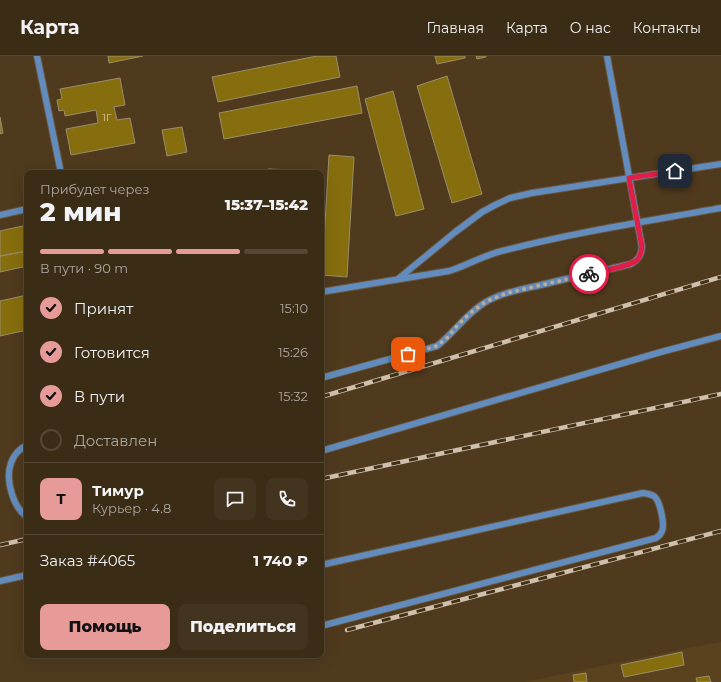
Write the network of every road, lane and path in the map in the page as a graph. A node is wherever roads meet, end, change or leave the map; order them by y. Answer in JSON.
{"nodes":[{"id":1,"x":36,"y":56,"type":"edge"},
{"id":2,"x":607,"y":56,"type":"edge"},
{"id":3,"x":721,"y":164,"type":"edge"},
{"id":4,"x":60,"y":170,"type":"edge"},
{"id":5,"x":629,"y":178,"type":"junction"},
{"id":6,"x":721,"y":208,"type":"edge"},
{"id":7,"x":24,"y":210,"type":"edge"},
{"id":8,"x":0,"y":215,"type":"edge"},
{"id":9,"x":638,"y":223,"type":"junction"},
{"id":10,"x":397,"y":280,"type":"junction"},
{"id":11,"x":324,"y":292,"type":"edge"},
{"id":12,"x":721,"y":336,"type":"edge"},
{"id":13,"x":324,"y":377,"type":"edge"},
{"id":14,"x":24,"y":446,"type":"edge"},
{"id":15,"x":324,"y":450,"type":"edge"},
{"id":16,"x":24,"y":515,"type":"edge"},
{"id":17,"x":324,"y":564,"type":"edge"},
{"id":18,"x":24,"y":576,"type":"edge"},
{"id":19,"x":0,"y":581,"type":"edge"},
{"id":20,"x":324,"y":625,"type":"edge"}],
"edges":[{"from":1,"to":4,"type":"lane"},
{"from":2,"to":5,"type":"lane"},
{"from":3,"to":5,"type":"lane"},
{"from":5,"to":9,"type":"lane"},
{"from":5,"to":10,"type":"lane"},
{"from":6,"to":9,"type":"lane"},
{"from":7,"to":8,"type":"lane"},
{"from":9,"to":10,"type":"lane"},
{"from":9,"to":13,"type":"lane"},
{"from":10,"to":11,"type":"lane"},
{"from":12,"to":15,"type":"lane"},
{"from":14,"to":16,"type":"lane"},
{"from":17,"to":20,"type":"lane"},
{"from":18,"to":19,"type":"lane"}]}
